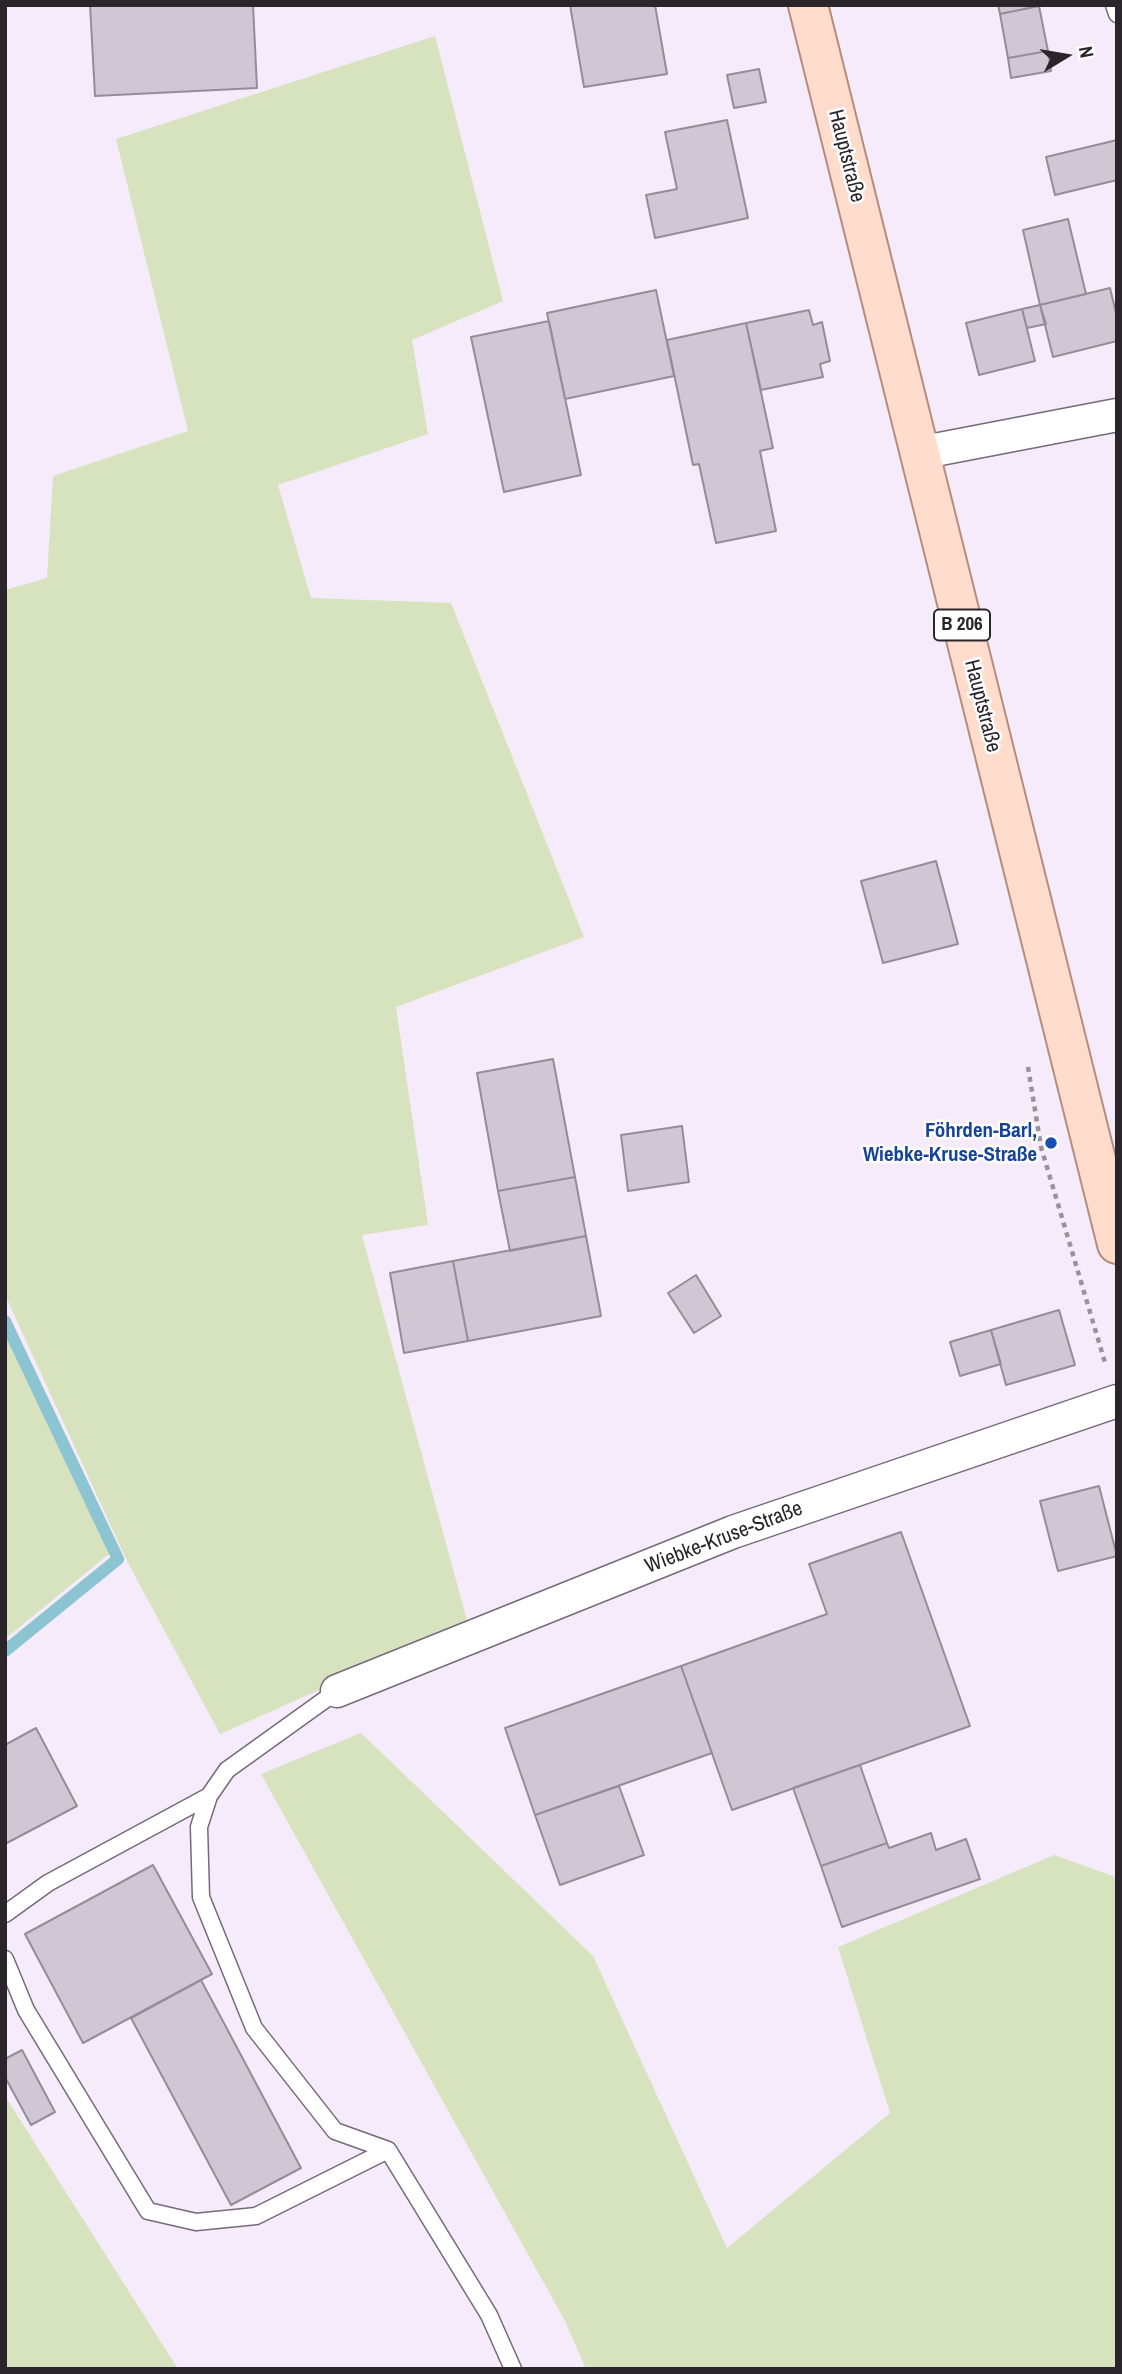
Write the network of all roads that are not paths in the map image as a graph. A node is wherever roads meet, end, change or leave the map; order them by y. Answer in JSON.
{"nodes":[{"id":1,"x":808,"y":5,"type":"edge"},
{"id":2,"x":1114,"y":5,"type":"edge"},
{"id":3,"x":1117,"y":14,"type":"edge"},
{"id":4,"x":1117,"y":415,"type":"edge"},
{"id":5,"x":919,"y":453,"type":"junction"},
{"id":6,"x":1117,"y":1244,"type":"edge"},
{"id":7,"x":1117,"y":1401,"type":"edge"},
{"id":8,"x":337,"y":1691,"type":"joint"},
{"id":9,"x":209,"y":1796,"type":"junction"},
{"id":10,"x":5,"y":1914,"type":"edge"},
{"id":11,"x":5,"y":1959,"type":"edge"},
{"id":12,"x":388,"y":2150,"type":"junction"},
{"id":13,"x":513,"y":2369,"type":"edge"}],
"edges":[{"from":1,"to":5,"type":"main road","name":"Hauptstraße","number":"B 206"},
{"from":2,"to":3,"type":"lane"},
{"from":4,"to":5,"type":"street"},
{"from":5,"to":6,"type":"main road","name":"Hauptstraße","number":"B 206"},
{"from":7,"to":8,"type":"street","name":"Wiebke-Kruse-Straße"},
{"from":8,"to":9,"type":"lane"},
{"from":9,"to":10,"type":"lane"},
{"from":9,"to":12,"type":"lane"},
{"from":11,"to":12,"type":"lane"},
{"from":12,"to":13,"type":"lane"}]}
